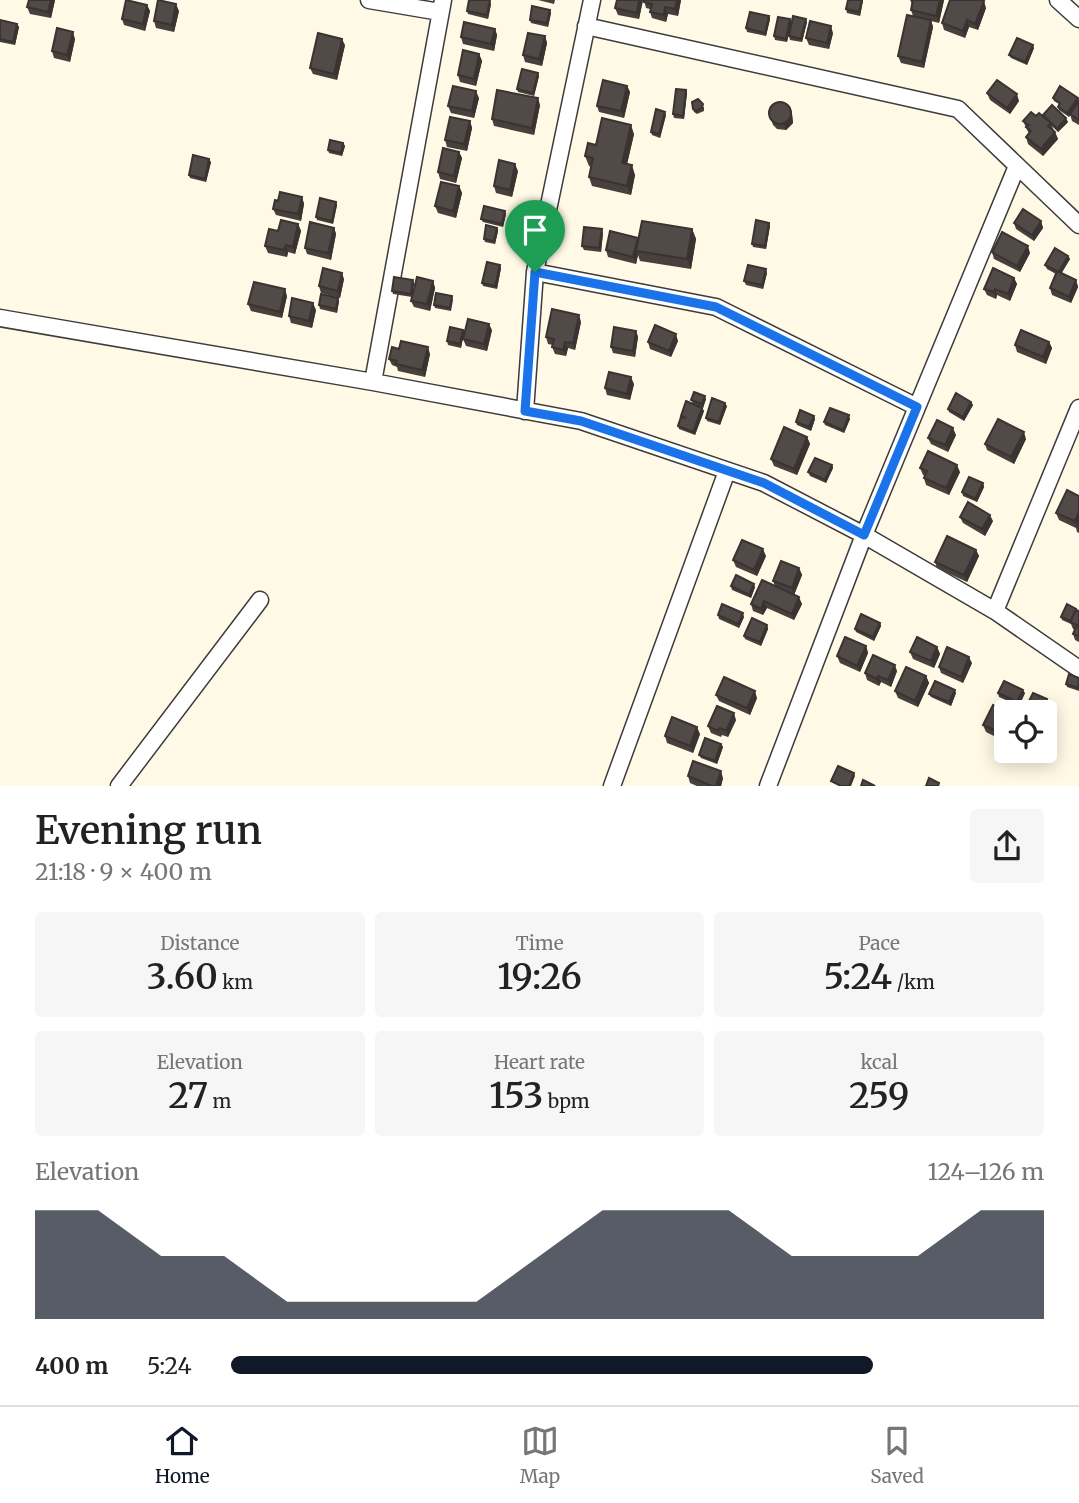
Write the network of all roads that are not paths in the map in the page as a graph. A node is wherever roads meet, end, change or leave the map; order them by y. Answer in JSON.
{"nodes":[{"id":1,"x":369,"y":0,"type":"edge"},
{"id":2,"x":592,"y":0,"type":"edge"},
{"id":3,"x":1058,"y":0,"type":"edge"},
{"id":4,"x":442,"y":6,"type":"edge"},
{"id":5,"x":1079,"y":19,"type":"edge"},
{"id":6,"x":586,"y":26,"type":"junction"},
{"id":7,"x":1017,"y":166,"type":"junction"},
{"id":8,"x":1079,"y":225,"type":"edge"},
{"id":9,"x":535,"y":272,"type":"junction"},
{"id":10,"x":0,"y":318,"type":"edge"},
{"id":11,"x":373,"y":382,"type":"junction"},
{"id":12,"x":917,"y":407,"type":"junction"},
{"id":13,"x":1079,"y":408,"type":"edge"},
{"id":14,"x":525,"y":411,"type":"junction"},
{"id":15,"x":727,"y":471,"type":"junction"},
{"id":16,"x":864,"y":535,"type":"junction"},
{"id":17,"x":260,"y":600,"type":"dead end"},
{"id":18,"x":995,"y":611,"type":"junction"},
{"id":19,"x":1079,"y":669,"type":"edge"},
{"id":20,"x":119,"y":786,"type":"edge"},
{"id":21,"x":612,"y":786,"type":"edge"},
{"id":22,"x":768,"y":786,"type":"edge"}],
"edges":[{"from":1,"to":4,"type":"street"},
{"from":2,"to":6,"type":"street"},
{"from":3,"to":5,"type":"street"},
{"from":4,"to":11,"type":"street"},
{"from":6,"to":7,"type":"street"},
{"from":6,"to":9,"type":"street"},
{"from":7,"to":8,"type":"street"},
{"from":7,"to":12,"type":"street"},
{"from":9,"to":12,"type":"street"},
{"from":9,"to":14,"type":"street"},
{"from":10,"to":11,"type":"street"},
{"from":11,"to":14,"type":"street"},
{"from":12,"to":16,"type":"street"},
{"from":13,"to":18,"type":"street"},
{"from":14,"to":15,"type":"street"},
{"from":15,"to":16,"type":"street"},
{"from":15,"to":21,"type":"street"},
{"from":16,"to":18,"type":"street"},
{"from":16,"to":22,"type":"street"},
{"from":17,"to":20,"type":"street"},
{"from":18,"to":19,"type":"street"}]}
